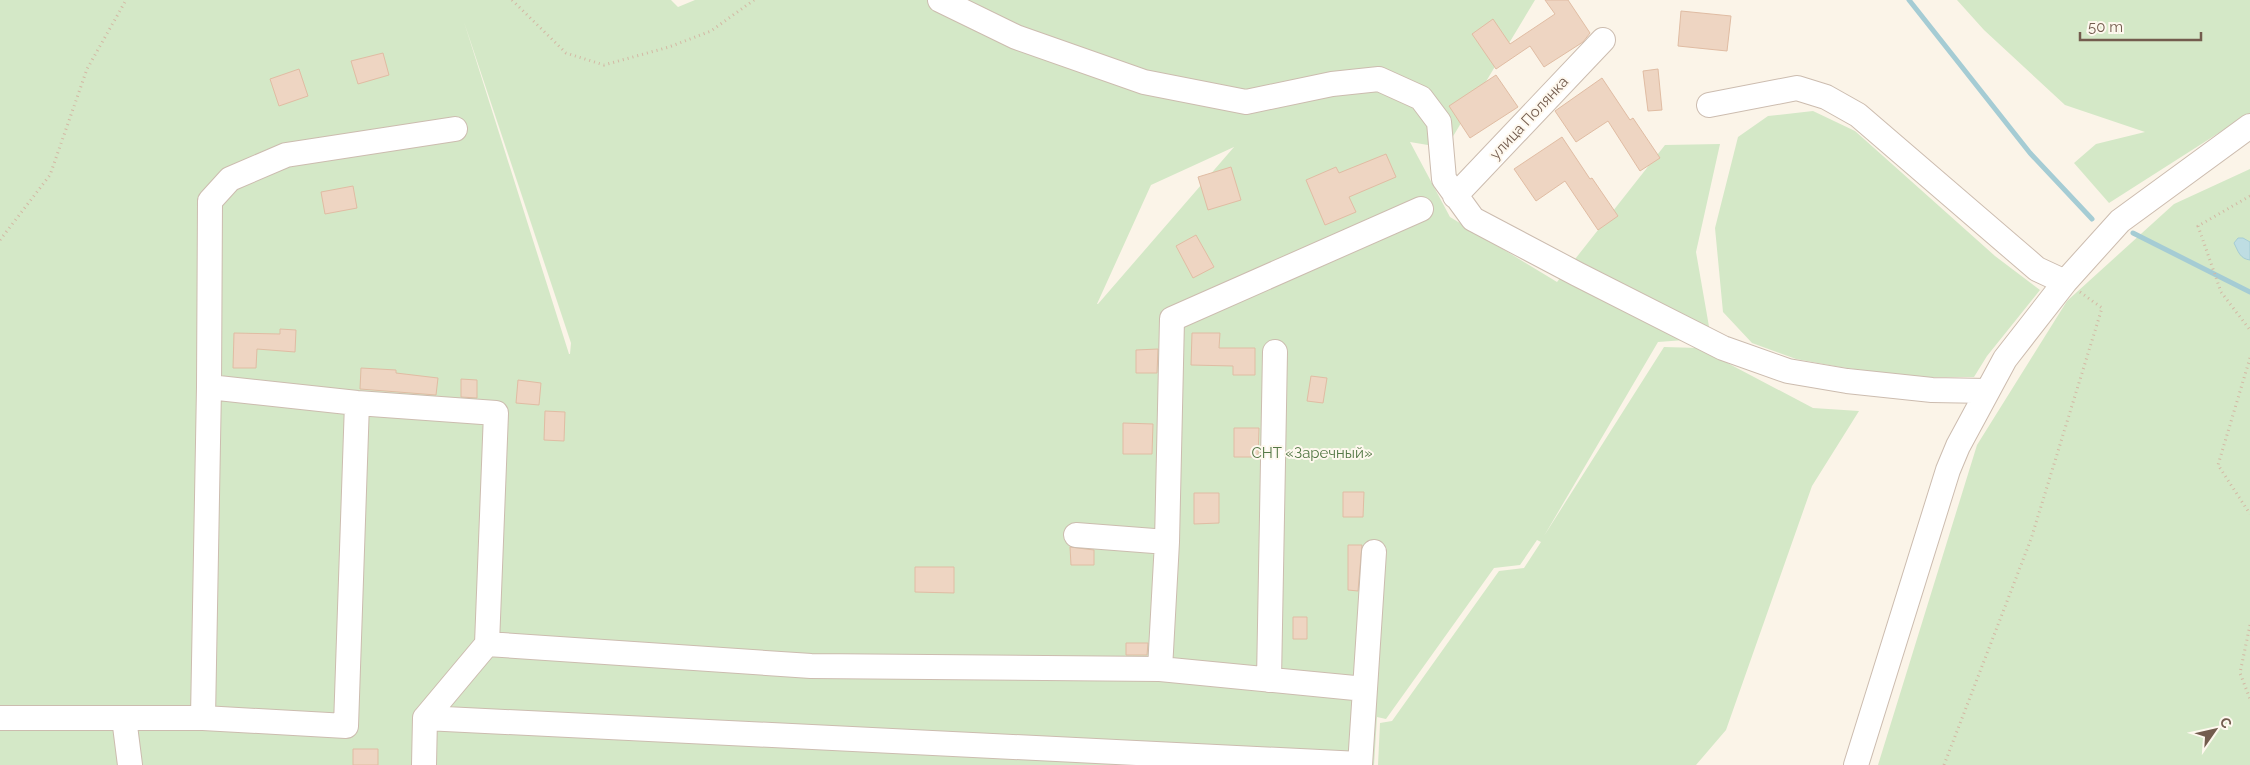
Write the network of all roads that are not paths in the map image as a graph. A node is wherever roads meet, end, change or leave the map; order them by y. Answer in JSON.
{"nodes":[{"id":1,"x":940,"y":0,"type":"edge"},
{"id":2,"x":1603,"y":40,"type":"dead end"},
{"id":3,"x":1709,"y":105,"type":"dead end"},
{"id":4,"x":2250,"y":126,"type":"edge"},
{"id":5,"x":455,"y":129,"type":"dead end"},
{"id":6,"x":1455,"y":196,"type":"junction"},
{"id":7,"x":1421,"y":209,"type":"dead end"},
{"id":8,"x":2065,"y":282,"type":"junction"},
{"id":9,"x":1275,"y":352,"type":"dead end"},
{"id":10,"x":209,"y":387,"type":"junction"},
{"id":11,"x":1987,"y":391,"type":"junction"},
{"id":12,"x":358,"y":403,"type":"junction"},
{"id":13,"x":1076,"y":535,"type":"dead end"},
{"id":14,"x":1167,"y":542,"type":"junction"},
{"id":15,"x":1374,"y":552,"type":"dead end"},
{"id":16,"x":487,"y":644,"type":"junction"},
{"id":17,"x":1160,"y":669,"type":"junction"},
{"id":18,"x":1269,"y":680,"type":"junction"},
{"id":19,"x":1365,"y":689,"type":"junction"},
{"id":20,"x":0,"y":718,"type":"edge"},
{"id":21,"x":124,"y":718,"type":"junction"},
{"id":22,"x":203,"y":718,"type":"junction"},
{"id":23,"x":425,"y":718,"type":"junction"},
{"id":24,"x":1360,"y":764,"type":"edge"},
{"id":25,"x":130,"y":765,"type":"edge"},
{"id":26,"x":424,"y":765,"type":"edge"},
{"id":27,"x":1856,"y":765,"type":"edge"}],
"edges":[{"from":1,"to":6,"type":"street"},
{"from":2,"to":6,"type":"street","name":"улица Полянка"},
{"from":3,"to":8,"type":"street"},
{"from":4,"to":8,"type":"street"},
{"from":5,"to":10,"type":"street"},
{"from":6,"to":11,"type":"street"},
{"from":7,"to":14,"type":"street"},
{"from":8,"to":11,"type":"street"},
{"from":9,"to":18,"type":"street"},
{"from":10,"to":12,"type":"street"},
{"from":10,"to":22,"type":"street"},
{"from":11,"to":27,"type":"street"},
{"from":12,"to":16,"type":"street"},
{"from":12,"to":22,"type":"street"},
{"from":13,"to":14,"type":"street"},
{"from":14,"to":17,"type":"street"},
{"from":15,"to":19,"type":"street"},
{"from":16,"to":17,"type":"street"},
{"from":16,"to":23,"type":"street"},
{"from":17,"to":18,"type":"street"},
{"from":18,"to":19,"type":"street"},
{"from":19,"to":24,"type":"street"},
{"from":20,"to":21,"type":"street"},
{"from":21,"to":22,"type":"street"},
{"from":21,"to":25,"type":"street"},
{"from":23,"to":24,"type":"street"},
{"from":23,"to":26,"type":"street"}]}
